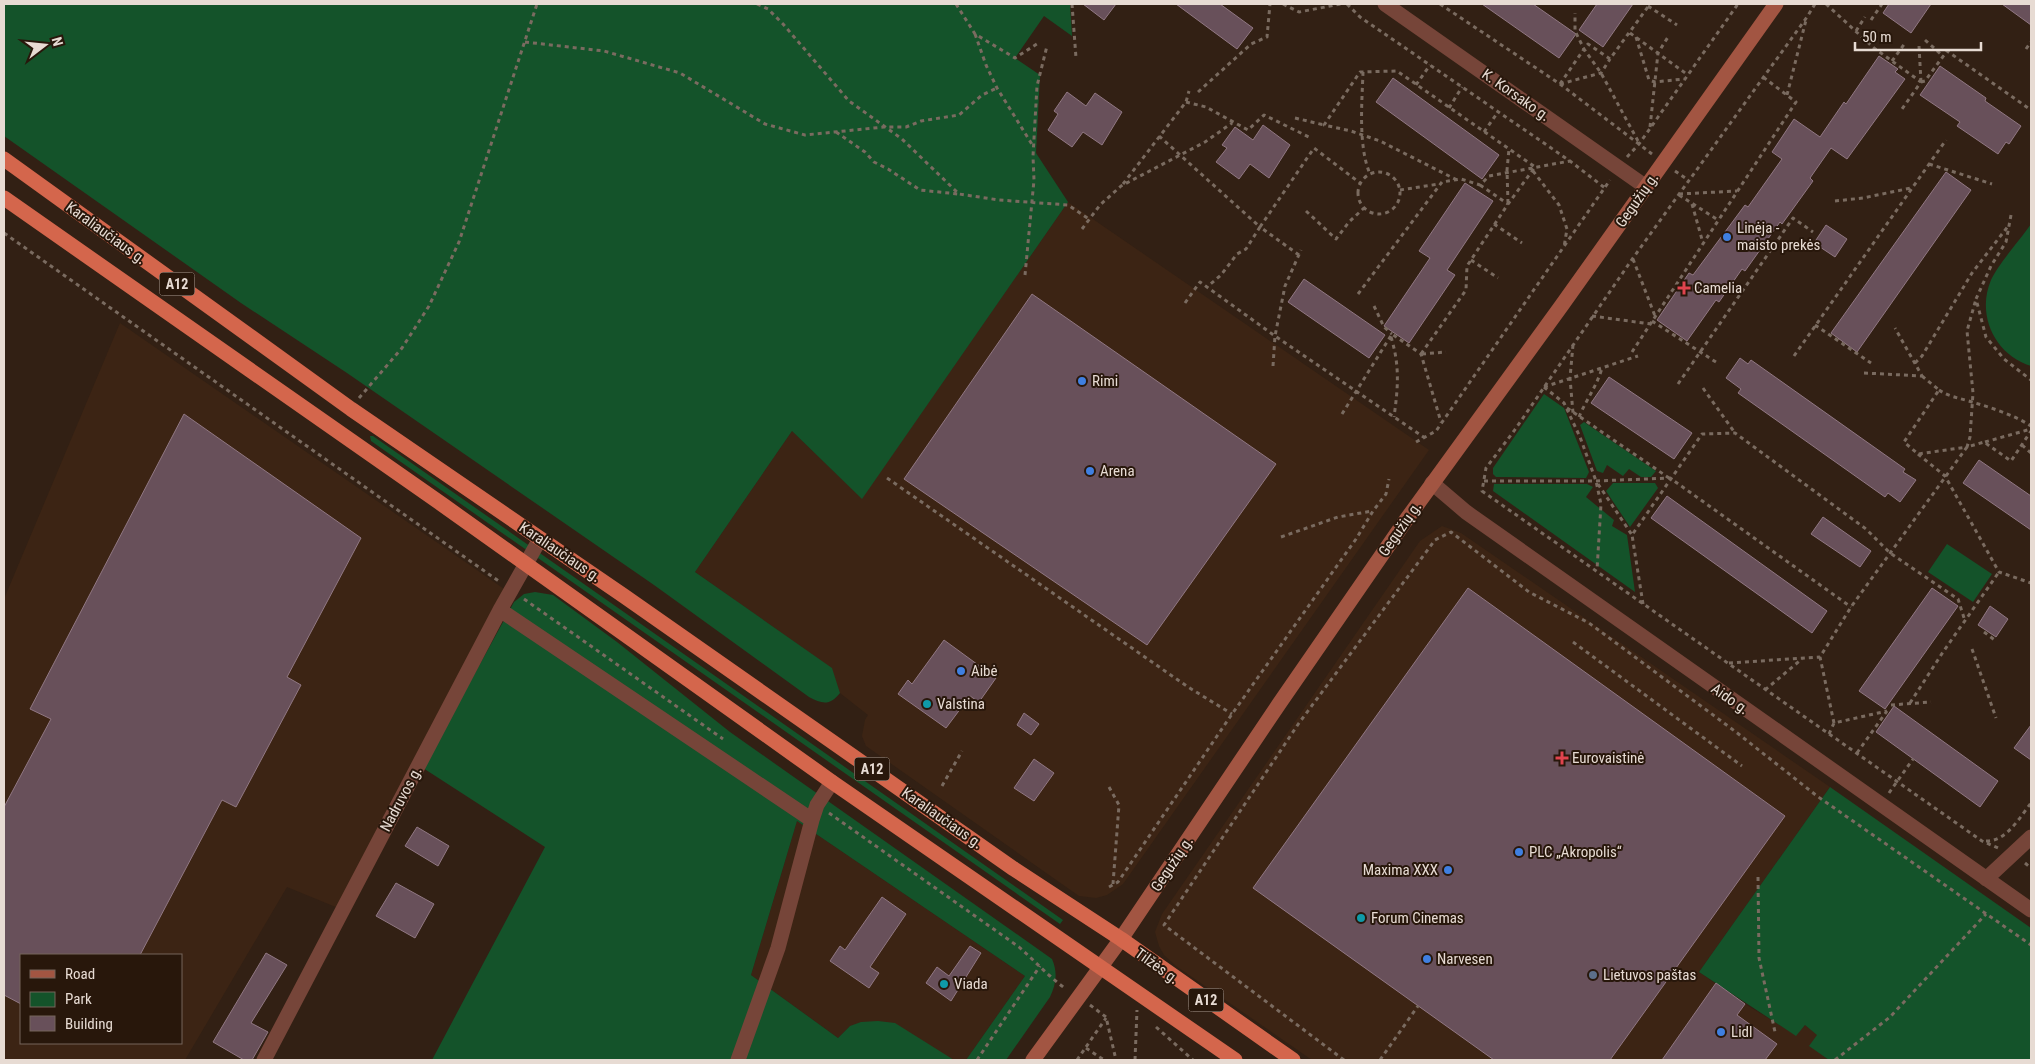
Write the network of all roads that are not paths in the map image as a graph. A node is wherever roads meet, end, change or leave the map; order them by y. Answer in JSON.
{"nodes":[{"id":1,"x":1385,"y":4,"type":"edge"},
{"id":2,"x":1776,"y":4,"type":"edge"},
{"id":3,"x":4,"y":159,"type":"edge"},
{"id":4,"x":1646,"y":186,"type":"junction"},
{"id":5,"x":4,"y":198,"type":"edge"},
{"id":6,"x":1432,"y":483,"type":"junction"},
{"id":7,"x":540,"y":539,"type":"junction"},
{"id":8,"x":526,"y":564,"type":"junction"},
{"id":9,"x":500,"y":610,"type":"junction"},
{"id":10,"x":832,"y":782,"type":"junction"},
{"id":11,"x":812,"y":820,"type":"junction"},
{"id":12,"x":2031,"y":837,"type":"edge"},
{"id":13,"x":1986,"y":878,"type":"junction"},
{"id":14,"x":2031,"y":910,"type":"edge"},
{"id":15,"x":1120,"y":939,"type":"junction"},
{"id":16,"x":1100,"y":967,"type":"junction"},
{"id":17,"x":264,"y":1060,"type":"edge"},
{"id":18,"x":738,"y":1060,"type":"edge"},
{"id":19,"x":1033,"y":1060,"type":"edge"},
{"id":20,"x":1235,"y":1060,"type":"edge"},
{"id":21,"x":1293,"y":1060,"type":"edge"}],
"edges":[{"from":1,"to":4,"type":"street","name":"K. Korsako g."},
{"from":2,"to":4,"type":"main road","name":"Gegužių g."},
{"from":3,"to":7,"type":"highway","name":"Karaliaučiaus g.","number":"A12"},
{"from":4,"to":6,"type":"main road","name":"Gegužių g."},
{"from":5,"to":8,"type":"highway","name":"Karaliaučiaus g.","number":"A12"},
{"from":6,"to":13,"type":"street","name":"Aido g."},
{"from":6,"to":15,"type":"main road","name":"Gegužių g."},
{"from":7,"to":8,"type":"street","name":"Nadruvos g."},
{"from":7,"to":15,"type":"highway","name":"Karaliaučiaus g.","number":"A12"},
{"from":8,"to":9,"type":"street","name":"Nadruvos g."},
{"from":8,"to":10,"type":"highway","name":"Karaliaučiaus g.","number":"A12"},
{"from":9,"to":11,"type":"street"},
{"from":9,"to":17,"type":"street","name":"Nadruvos g."},
{"from":10,"to":11,"type":"street"},
{"from":10,"to":16,"type":"highway","name":"Karaliaučiaus g.","number":"A12"},
{"from":11,"to":18,"type":"street"},
{"from":12,"to":13,"type":"street"},
{"from":13,"to":14,"type":"street","name":"Aido g."},
{"from":15,"to":16,"type":"main road","name":"Gegužių g."},
{"from":15,"to":21,"type":"highway","name":"Tilžės g.","number":"A12"},
{"from":16,"to":19,"type":"main road","name":"Gegužių g."},
{"from":16,"to":20,"type":"highway","number":"A12"}]}
